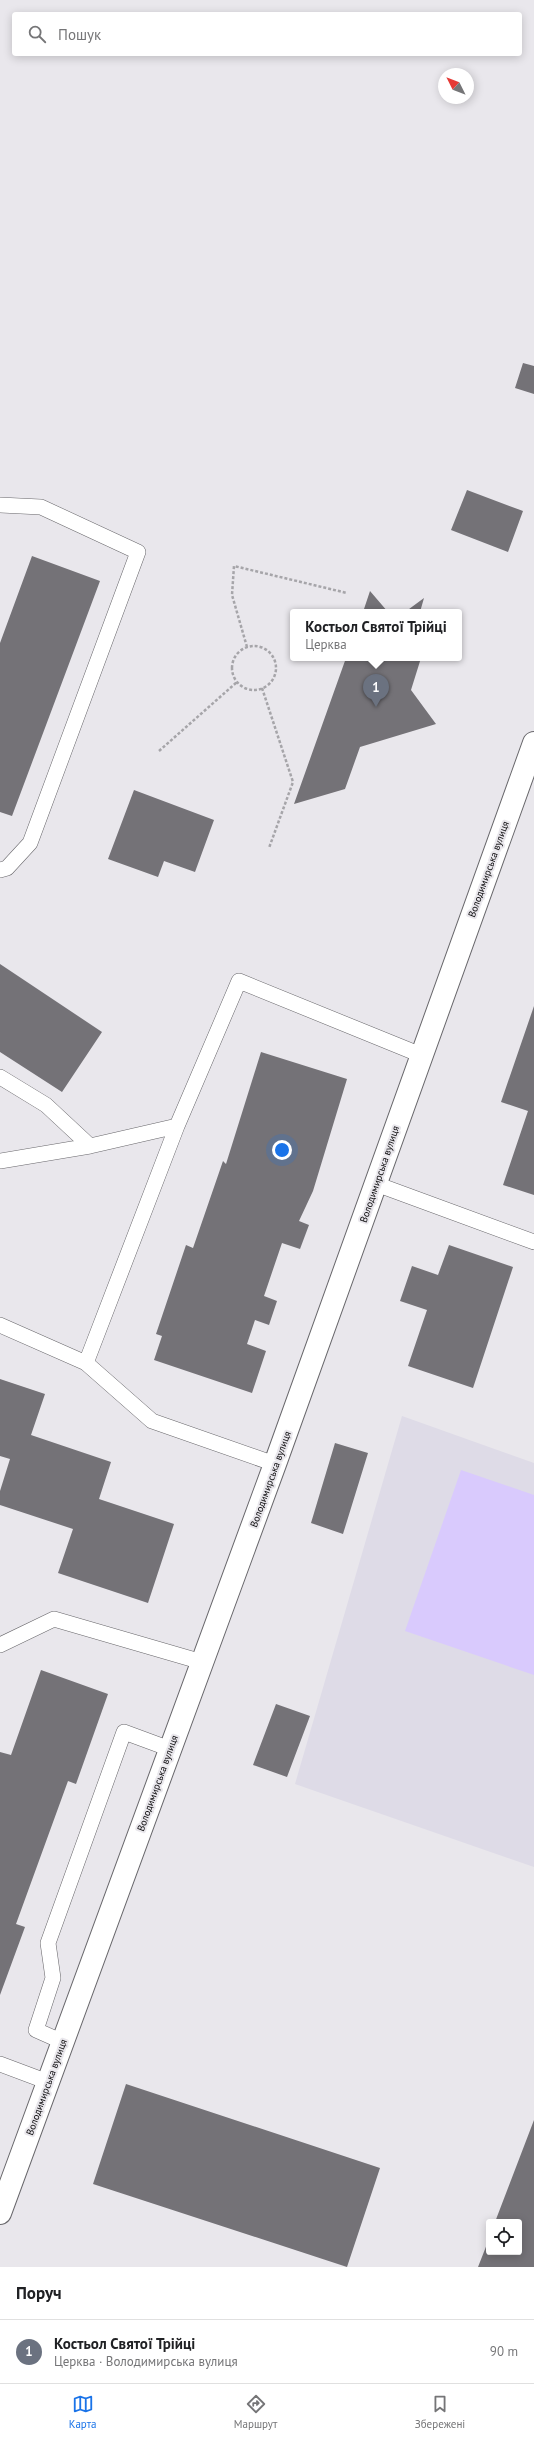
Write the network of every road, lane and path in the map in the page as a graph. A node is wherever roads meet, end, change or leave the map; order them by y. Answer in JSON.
{"nodes":[{"id":1,"x":0,"y":505,"type":"edge"},
{"id":2,"x":347,"y":593,"type":"dead end"},
{"id":3,"x":247,"y":647,"type":"junction"},
{"id":4,"x":237,"y":682,"type":"junction"},
{"id":5,"x":262,"y":688,"type":"junction"},
{"id":6,"x":534,"y":743,"type":"edge"},
{"id":7,"x":159,"y":751,"type":"dead end"},
{"id":8,"x":269,"y":848,"type":"dead end"},
{"id":9,"x":0,"y":870,"type":"edge"},
{"id":10,"x":421,"y":1055,"type":"junction"},
{"id":11,"x":0,"y":1077,"type":"edge"},
{"id":12,"x":177,"y":1126,"type":"junction"},
{"id":13,"x":90,"y":1146,"type":"junction"},
{"id":14,"x":0,"y":1161,"type":"edge"},
{"id":15,"x":376,"y":1184,"type":"junction"},
{"id":16,"x":534,"y":1242,"type":"edge"},
{"id":17,"x":0,"y":1325,"type":"edge"},
{"id":18,"x":86,"y":1363,"type":"junction"},
{"id":19,"x":276,"y":1464,"type":"junction"},
{"id":20,"x":0,"y":1645,"type":"edge"},
{"id":21,"x":202,"y":1662,"type":"junction"},
{"id":22,"x":170,"y":1749,"type":"junction"},
{"id":23,"x":63,"y":2042,"type":"junction"},
{"id":24,"x":0,"y":2064,"type":"edge"},
{"id":25,"x":48,"y":2082,"type":"junction"},
{"id":26,"x":0,"y":2213,"type":"edge"}],
"edges":[{"from":1,"to":9,"type":"lane"},
{"from":2,"to":3,"type":"path"},
{"from":3,"to":4,"type":"path"},
{"from":3,"to":5,"type":"path"},
{"from":4,"to":5,"type":"path"},
{"from":4,"to":7,"type":"path"},
{"from":5,"to":8,"type":"path"},
{"from":6,"to":10,"type":"street","name":"Володимирська вулиця"},
{"from":10,"to":12,"type":"lane"},
{"from":10,"to":15,"type":"street","name":"Володимирська вулиця"},
{"from":11,"to":13,"type":"lane"},
{"from":12,"to":13,"type":"lane"},
{"from":12,"to":18,"type":"lane"},
{"from":13,"to":14,"type":"lane"},
{"from":15,"to":16,"type":"lane"},
{"from":15,"to":19,"type":"street","name":"Володимирська вулиця"},
{"from":17,"to":18,"type":"lane"},
{"from":18,"to":19,"type":"lane"},
{"from":19,"to":21,"type":"street","name":"Володимирська вулиця"},
{"from":20,"to":21,"type":"lane"},
{"from":21,"to":22,"type":"street","name":"Володимирська вулиця"},
{"from":22,"to":23,"type":"street","name":"Володимирська вулиця"},
{"from":22,"to":23,"type":"lane"},
{"from":23,"to":25,"type":"street","name":"Володимирська вулиця"},
{"from":24,"to":25,"type":"lane"},
{"from":25,"to":26,"type":"street","name":"Володимирська вулиця"}]}
